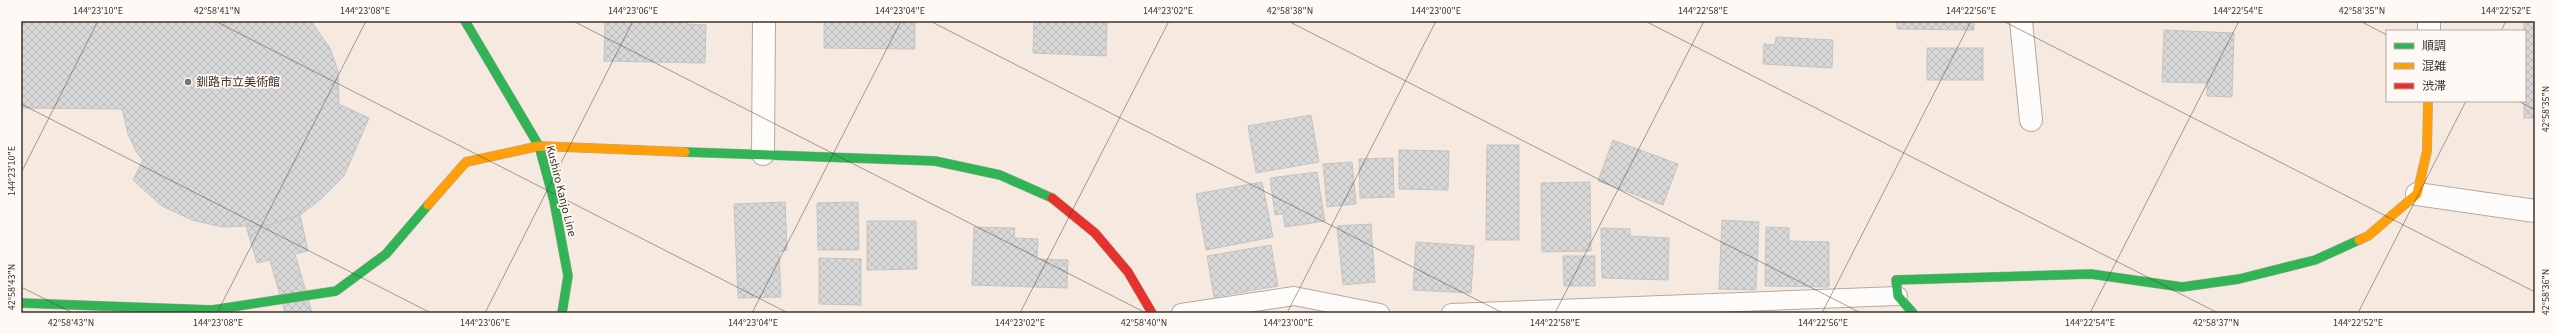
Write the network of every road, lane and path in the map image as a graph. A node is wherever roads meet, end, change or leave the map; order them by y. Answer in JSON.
{"nodes":[{"id":1,"x":464,"y":21,"type":"edge"},
{"id":2,"x":764,"y":21,"type":"edge"},
{"id":3,"x":2021,"y":21,"type":"edge"},
{"id":4,"x":2428,"y":102,"type":"edge"},
{"id":5,"x":2031,"y":120,"type":"dead end"},
{"id":6,"x":539,"y":146,"type":"junction"},
{"id":7,"x":763,"y":154,"type":"junction"},
{"id":8,"x":2417,"y":194,"type":"junction"},
{"id":9,"x":2535,"y":211,"type":"edge"},
{"id":10,"x":1898,"y":296,"type":"junction"},
{"id":11,"x":21,"y":305,"type":"edge"},
{"id":12,"x":123,"y":310,"type":"edge"},
{"id":13,"x":25,"y":313,"type":"edge"},
{"id":14,"x":562,"y":313,"type":"edge"},
{"id":15,"x":1152,"y":313,"type":"edge"},
{"id":16,"x":1181,"y":313,"type":"edge"},
{"id":17,"x":1380,"y":313,"type":"edge"},
{"id":18,"x":1451,"y":313,"type":"edge"},
{"id":19,"x":1912,"y":313,"type":"edge"}],
"edges":[{"from":1,"to":6,"type":"street","name":"Kushiro Kanjo Line"},
{"from":2,"to":7,"type":"street"},
{"from":3,"to":5,"type":"street"},
{"from":4,"to":8,"type":"street"},
{"from":6,"to":7,"type":"street"},
{"from":6,"to":12,"type":"street"},
{"from":6,"to":14,"type":"street","name":"Kushiro Kanjo Line"},
{"from":7,"to":15,"type":"street"},
{"from":8,"to":9,"type":"street"},
{"from":8,"to":10,"type":"street"},
{"from":10,"to":18,"type":"lane"},
{"from":10,"to":19,"type":"street"},
{"from":11,"to":12,"type":"street"},
{"from":11,"to":13,"type":"lane"},
{"from":16,"to":17,"type":"lane"}]}
